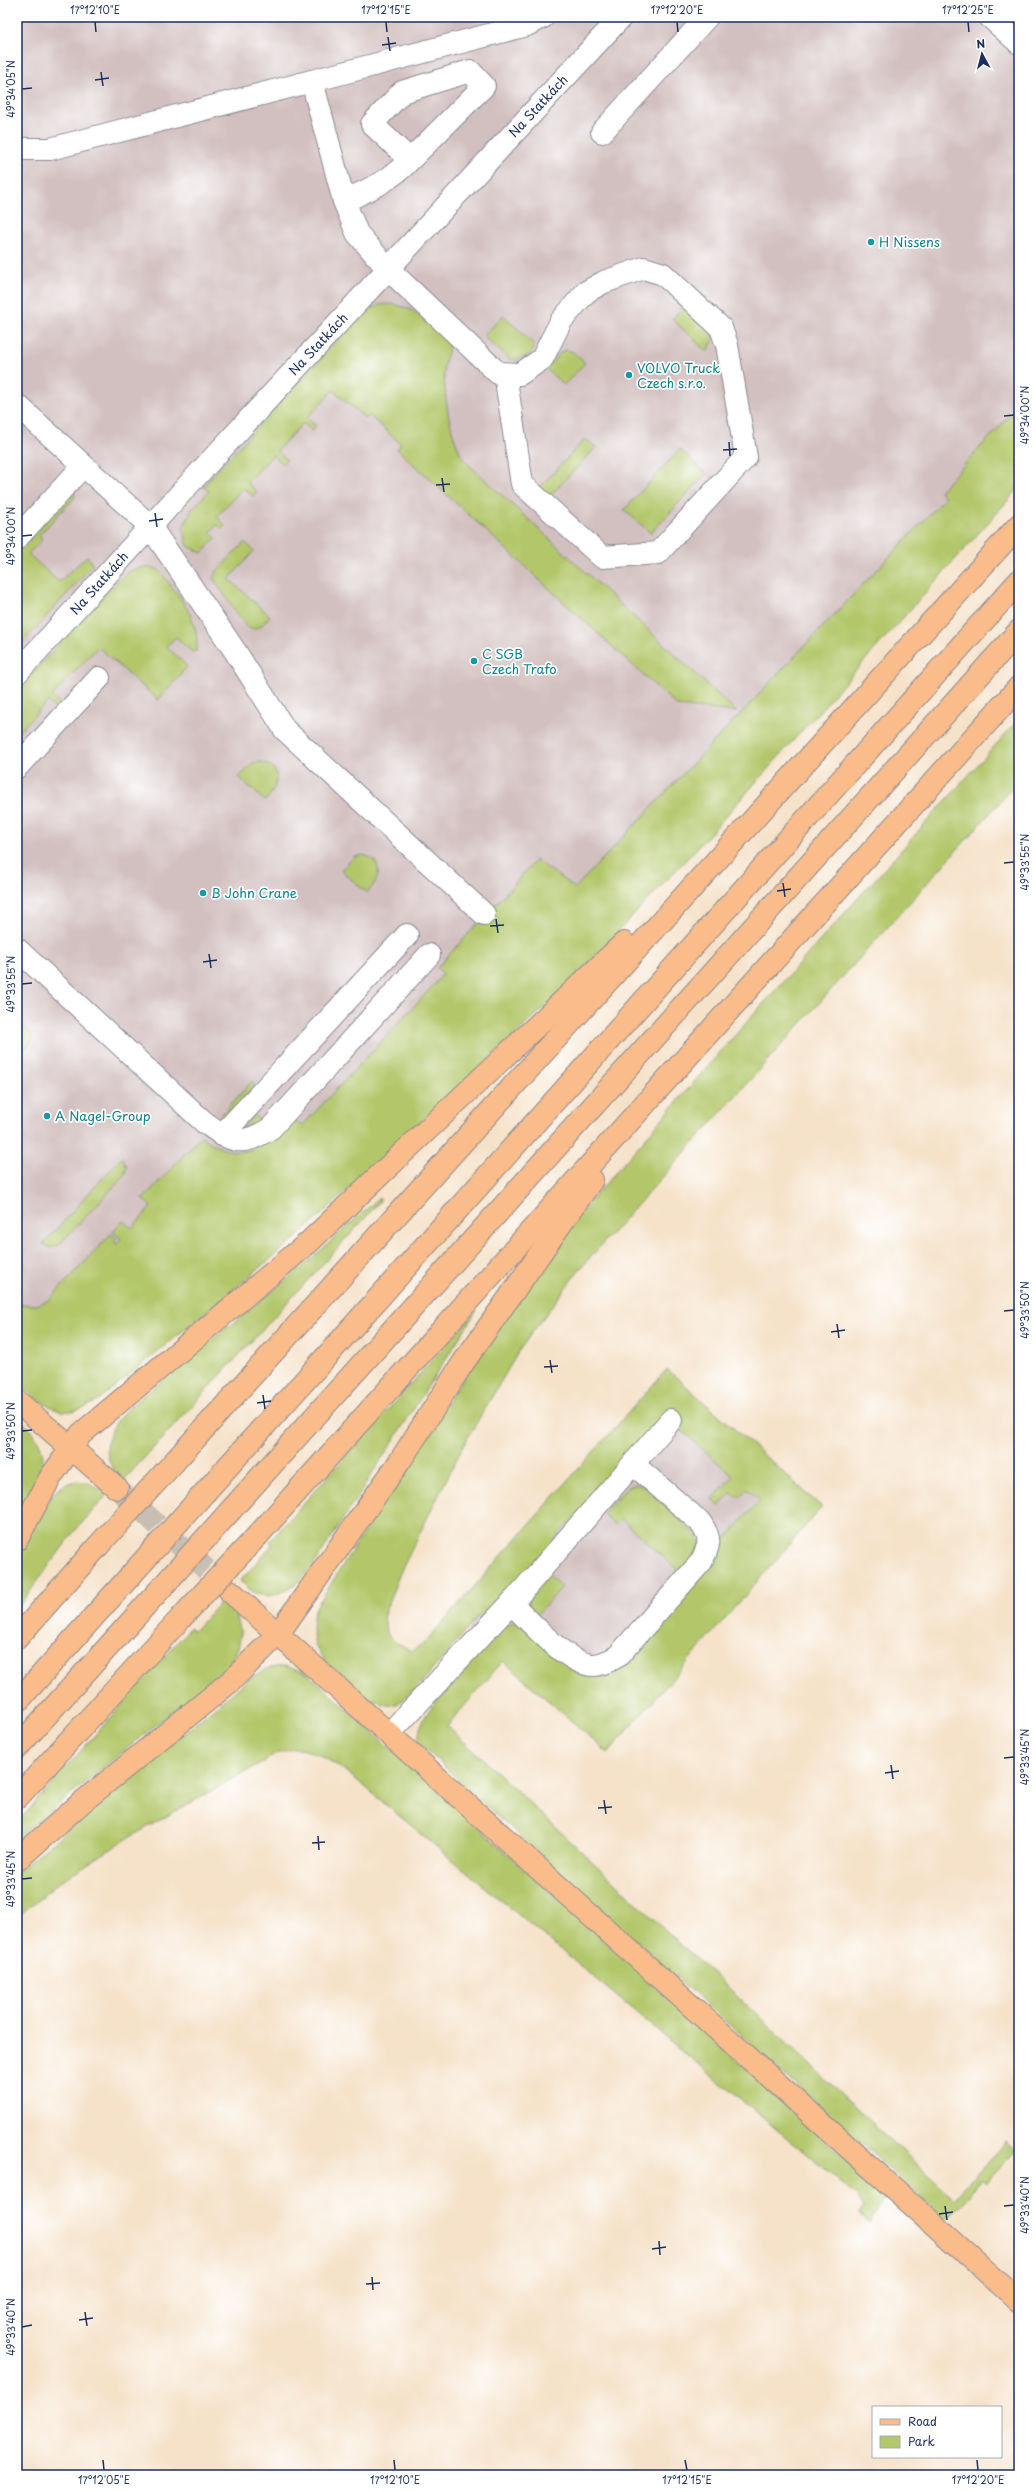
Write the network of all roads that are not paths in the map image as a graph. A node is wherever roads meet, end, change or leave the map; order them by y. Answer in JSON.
{"nodes":[{"id":1,"x":543,"y":17,"type":"edge"},
{"id":2,"x":621,"y":17,"type":"edge"},
{"id":3,"x":707,"y":17,"type":"edge"},
{"id":4,"x":990,"y":17,"type":"edge"},
{"id":5,"x":1019,"y":43,"type":"edge"},
{"id":6,"x":312,"y":81,"type":"junction"},
{"id":7,"x":602,"y":132,"type":"dead end"},
{"id":8,"x":17,"y":149,"type":"edge"},
{"id":9,"x":410,"y":160,"type":"junction"},
{"id":10,"x":344,"y":201,"type":"junction"},
{"id":11,"x":387,"y":268,"type":"junction"},
{"id":12,"x":504,"y":374,"type":"junction"},
{"id":13,"x":17,"y":405,"type":"edge"},
{"id":14,"x":83,"y":466,"type":"junction"},
{"id":15,"x":1019,"y":525,"type":"edge"},
{"id":16,"x":150,"y":526,"type":"junction"},
{"id":17,"x":17,"y":538,"type":"edge"},
{"id":18,"x":1019,"y":581,"type":"edge"},
{"id":19,"x":1019,"y":631,"type":"edge"},
{"id":20,"x":17,"y":673,"type":"edge"},
{"id":21,"x":99,"y":678,"type":"dead end"},
{"id":22,"x":1019,"y":687,"type":"edge"},
{"id":23,"x":17,"y":767,"type":"edge"},
{"id":24,"x":742,"y":831,"type":"junction"},
{"id":25,"x":484,"y":914,"type":"dead end"},
{"id":26,"x":407,"y":935,"type":"dead end"},
{"id":27,"x":17,"y":949,"type":"edge"},
{"id":28,"x":429,"y":955,"type":"dead end"},
{"id":29,"x":645,"y":1104,"type":"junction"},
{"id":30,"x":222,"y":1135,"type":"junction"},
{"id":31,"x":17,"y":1401,"type":"edge"},
{"id":32,"x":671,"y":1420,"type":"dead end"},
{"id":33,"x":69,"y":1447,"type":"junction"},
{"id":34,"x":633,"y":1464,"type":"junction"},
{"id":35,"x":117,"y":1488,"type":"tunnel mouth"},
{"id":36,"x":17,"y":1539,"type":"edge"},
{"id":37,"x":230,"y":1591,"type":"tunnel mouth"},
{"id":38,"x":511,"y":1603,"type":"junction"},
{"id":39,"x":278,"y":1634,"type":"junction"},
{"id":40,"x":17,"y":1638,"type":"edge"},
{"id":41,"x":17,"y":1702,"type":"edge"},
{"id":42,"x":389,"y":1734,"type":"junction"},
{"id":43,"x":17,"y":1748,"type":"edge"},
{"id":44,"x":17,"y":1798,"type":"edge"},
{"id":45,"x":17,"y":1860,"type":"edge"},
{"id":46,"x":1019,"y":2301,"type":"edge"}],
"edges":[{"from":1,"to":6,"type":"street"},
{"from":2,"to":11,"type":"street","name":"Na Statkách"},
{"from":3,"to":7,"type":"street"},
{"from":4,"to":5,"type":"street"},
{"from":6,"to":8,"type":"street"},
{"from":6,"to":10,"type":"street"},
{"from":9,"to":9,"type":"street"},
{"from":9,"to":10,"type":"street"},
{"from":10,"to":11,"type":"street"},
{"from":11,"to":12,"type":"street"},
{"from":11,"to":16,"type":"street","name":"Na Statkách"},
{"from":12,"to":12,"type":"street"},
{"from":13,"to":14,"type":"street"},
{"from":14,"to":16,"type":"street"},
{"from":14,"to":17,"type":"street"},
{"from":15,"to":24,"type":"main road"},
{"from":16,"to":20,"type":"street","name":"Na Statkách"},
{"from":16,"to":25,"type":"street"},
{"from":18,"to":41,"type":"main road","bridge":true},
{"from":19,"to":43,"type":"main road","bridge":true},
{"from":21,"to":23,"type":"street"},
{"from":22,"to":29,"type":"main road"},
{"from":24,"to":33,"type":"main road"},
{"from":24,"to":40,"type":"main road","bridge":true},
{"from":26,"to":30,"type":"street"},
{"from":27,"to":30,"type":"street"},
{"from":28,"to":30,"type":"street"},
{"from":29,"to":39,"type":"main road"},
{"from":29,"to":44,"type":"main road","bridge":true},
{"from":31,"to":33,"type":"main road"},
{"from":32,"to":34,"type":"street"},
{"from":33,"to":35,"type":"main road"},
{"from":33,"to":36,"type":"main road"},
{"from":34,"to":38,"type":"street"},
{"from":34,"to":38,"type":"street"},
{"from":37,"to":39,"type":"main road"},
{"from":38,"to":42,"type":"street"},
{"from":39,"to":42,"type":"main road"},
{"from":39,"to":45,"type":"main road"},
{"from":42,"to":46,"type":"main road"}]}
